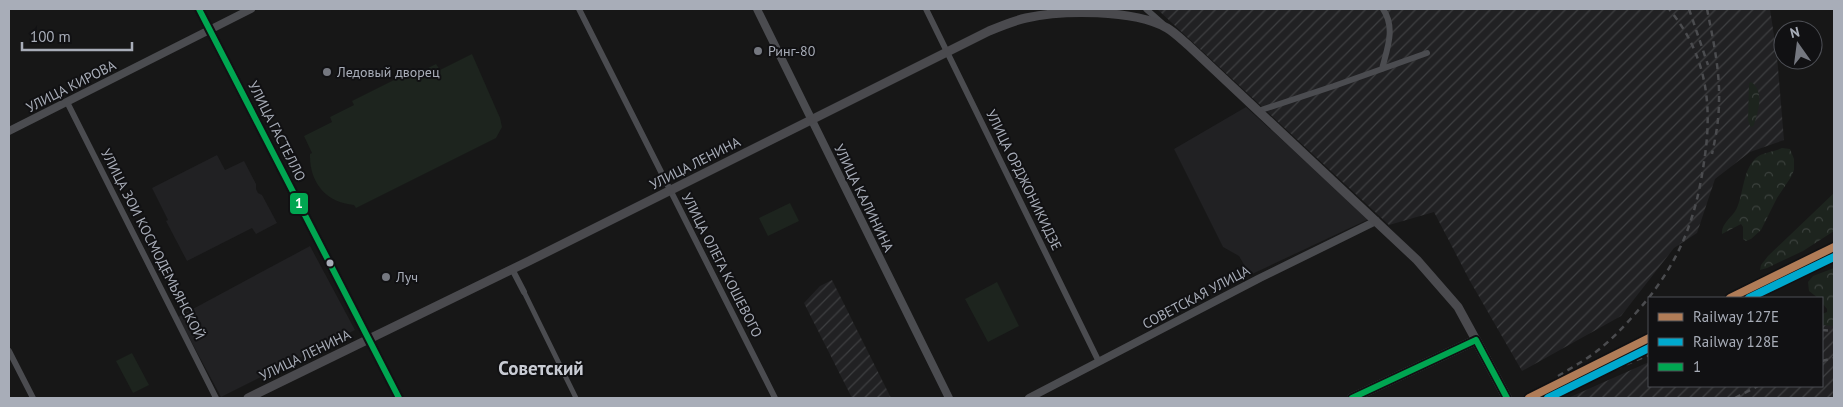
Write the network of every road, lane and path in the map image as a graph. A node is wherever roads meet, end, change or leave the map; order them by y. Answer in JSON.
{"nodes":[{"id":1,"x":199,"y":9,"type":"edge"},
{"id":2,"x":251,"y":9,"type":"edge"},
{"id":3,"x":579,"y":9,"type":"edge"},
{"id":4,"x":757,"y":9,"type":"edge"},
{"id":5,"x":926,"y":9,"type":"edge"},
{"id":6,"x":1146,"y":9,"type":"edge"},
{"id":7,"x":1383,"y":9,"type":"edge"},
{"id":8,"x":1078,"y":11,"type":"edge"},
{"id":9,"x":1167,"y":28,"type":"junction"},
{"id":10,"x":209,"y":30,"type":"junction"},
{"id":11,"x":948,"y":52,"type":"junction"},
{"id":12,"x":1427,"y":53,"type":"dead end"},
{"id":13,"x":1382,"y":69,"type":"junction"},
{"id":14,"x":67,"y":102,"type":"junction"},
{"id":15,"x":1258,"y":111,"type":"junction"},
{"id":16,"x":812,"y":119,"type":"junction"},
{"id":17,"x":9,"y":131,"type":"edge"},
{"id":18,"x":671,"y":190,"type":"junction"},
{"id":19,"x":1376,"y":221,"type":"junction"},
{"id":20,"x":512,"y":269,"type":"junction"},
{"id":21,"x":524,"y":292,"type":"joint"},
{"id":22,"x":370,"y":340,"type":"junction"},
{"id":23,"x":1476,"y":340,"type":"junction"},
{"id":24,"x":9,"y":351,"type":"edge"},
{"id":25,"x":1099,"y":362,"type":"junction"},
{"id":26,"x":32,"y":398,"type":"edge"},
{"id":27,"x":216,"y":398,"type":"edge"},
{"id":28,"x":248,"y":398,"type":"edge"},
{"id":29,"x":399,"y":398,"type":"edge"},
{"id":30,"x":576,"y":398,"type":"edge"},
{"id":31,"x":775,"y":398,"type":"edge"},
{"id":32,"x":948,"y":398,"type":"edge"},
{"id":33,"x":1029,"y":398,"type":"edge"},
{"id":34,"x":1352,"y":398,"type":"edge"},
{"id":35,"x":1507,"y":398,"type":"edge"}],
"edges":[{"from":1,"to":10,"type":"main road","name":"УЛИЦА ГАСТЕЛЛО"},
{"from":2,"to":10,"type":"street","name":"УЛИЦА КИРОВА"},
{"from":3,"to":18,"type":"street","name":"УЛИЦА ОЛЕГА КОШЕВОГО"},
{"from":4,"to":16,"type":"street","name":"УЛИЦА КАЛИНИНА"},
{"from":5,"to":11,"type":"street","name":"УЛИЦА ОРДЖОНИКИДЗЕ"},
{"from":6,"to":9,"type":"street"},
{"from":7,"to":13,"type":"street"},
{"from":8,"to":9,"type":"main road","name":"УЛИЦА ЛЕНИНА"},
{"from":8,"to":11,"type":"main road","name":"УЛИЦА ЛЕНИНА"},
{"from":9,"to":15,"type":"main road","name":"УЛИЦА ЛЕНИНА"},
{"from":10,"to":14,"type":"street","name":"УЛИЦА КИРОВА"},
{"from":10,"to":22,"type":"main road","name":"УЛИЦА ГАСТЕЛЛО"},
{"from":11,"to":16,"type":"main road","name":"УЛИЦА ЛЕНИНА"},
{"from":11,"to":25,"type":"street","name":"УЛИЦА ОРДЖОНИКИДЗЕ"},
{"from":12,"to":13,"type":"street"},
{"from":13,"to":15,"type":"street"},
{"from":14,"to":17,"type":"street","name":"УЛИЦА КИРОВА"},
{"from":14,"to":27,"type":"street","name":"УЛИЦА ЗОИ КОСМОДЕМЬЯНСКОЙ"},
{"from":15,"to":19,"type":"main road","name":"УЛИЦА ЛЕНИНА"},
{"from":16,"to":18,"type":"main road","name":"УЛИЦА ЛЕНИНА"},
{"from":16,"to":32,"type":"street","name":"УЛИЦА КАЛИНИНА"},
{"from":18,"to":20,"type":"main road","name":"УЛИЦА ЛЕНИНА"},
{"from":18,"to":31,"type":"street","name":"УЛИЦА ОЛЕГА КОШЕВОГО"},
{"from":19,"to":23,"type":"main road","name":"УЛИЦА ЛЕНИНА"},
{"from":19,"to":25,"type":"street","name":"СОВЕТСКАЯ УЛИЦА"},
{"from":20,"to":21,"type":"street"},
{"from":20,"to":22,"type":"main road","name":"УЛИЦА ЛЕНИНА"},
{"from":21,"to":30,"type":"street"},
{"from":22,"to":28,"type":"main road","name":"УЛИЦА ЛЕНИНА"},
{"from":22,"to":29,"type":"main road","name":"УЛИЦА ГАСТЕЛЛО"},
{"from":23,"to":34,"type":"main road"},
{"from":23,"to":35,"type":"main road"},
{"from":24,"to":26,"type":"street"},
{"from":25,"to":33,"type":"street","name":"СОВЕТСКАЯ УЛИЦА"}]}
